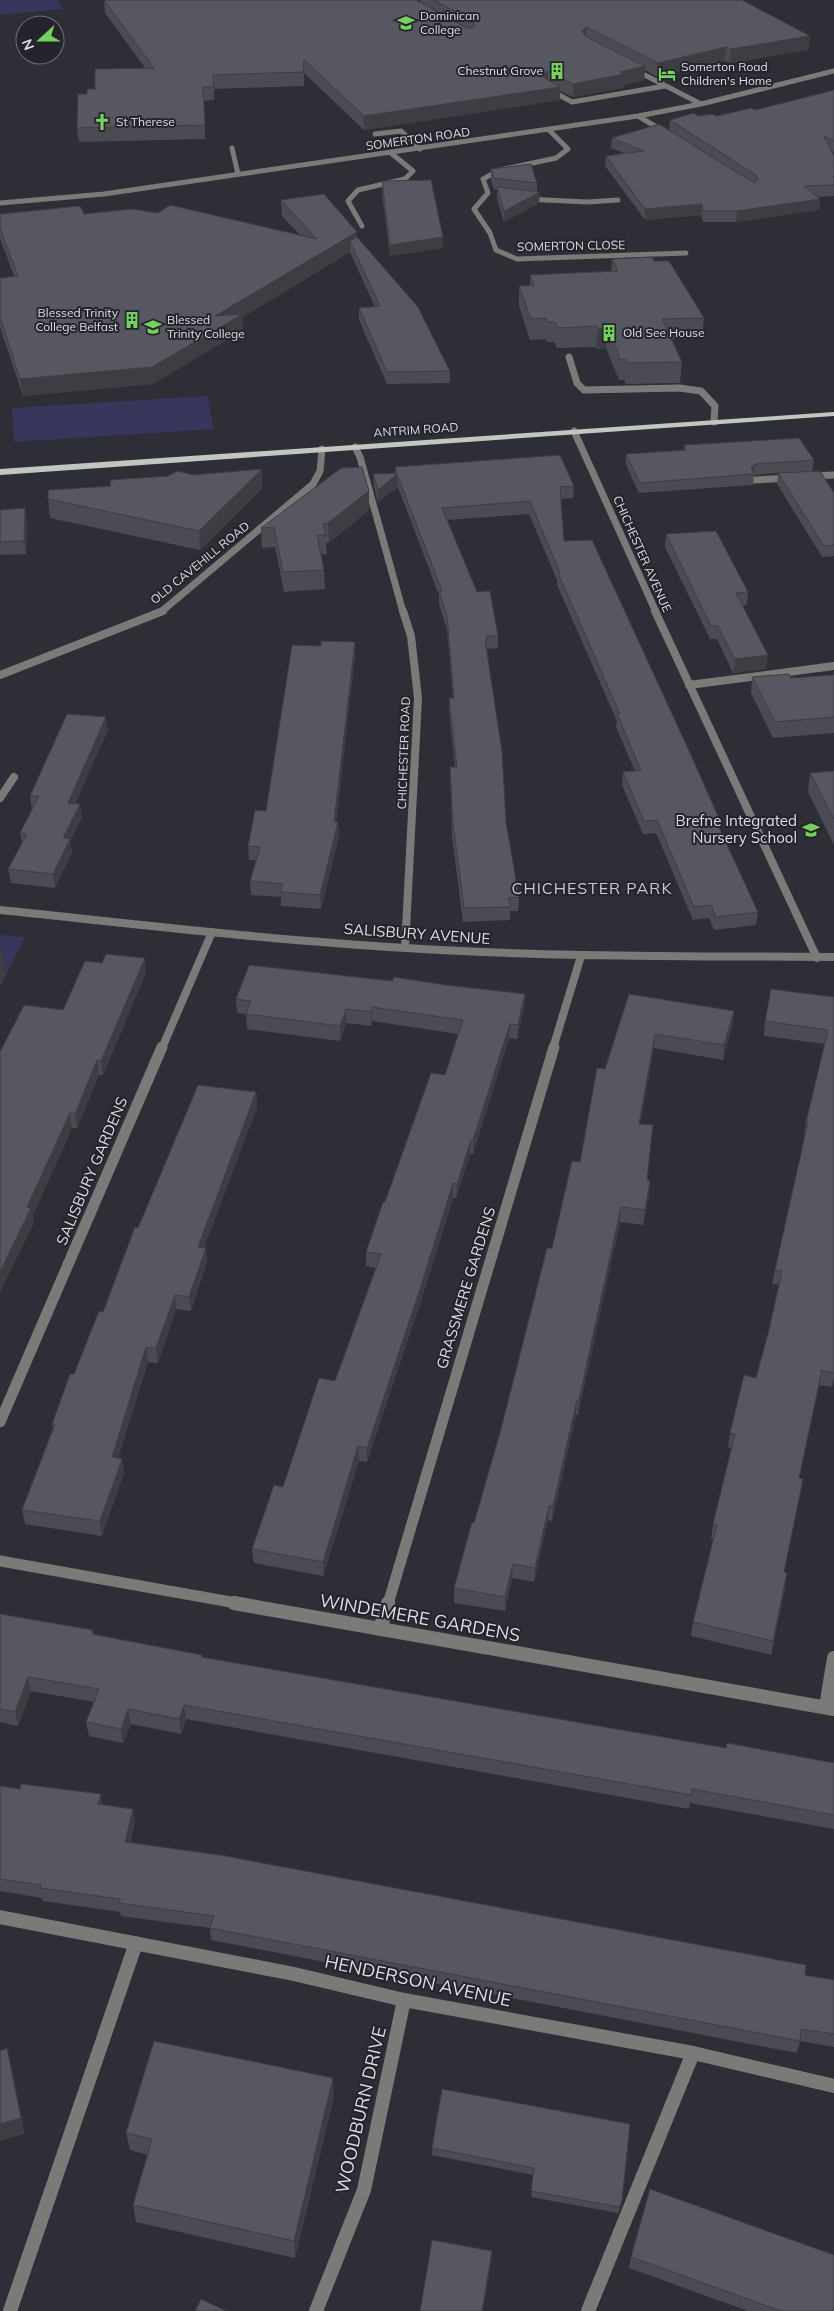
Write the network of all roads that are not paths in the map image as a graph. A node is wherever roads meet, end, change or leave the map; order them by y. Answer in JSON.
{"nodes":[{"id":1,"x":630,"y":68,"type":"edge"},
{"id":2,"x":834,"y":70,"type":"edge"},
{"id":3,"x":665,"y":86,"type":"junction"},
{"id":4,"x":548,"y":89,"type":"edge"},
{"id":5,"x":701,"y":104,"type":"junction"},
{"id":6,"x":638,"y":116,"type":"junction"},
{"id":7,"x":549,"y":130,"type":"junction"},
{"id":8,"x":375,"y":134,"type":"edge"},
{"id":9,"x":670,"y":136,"type":"edge"},
{"id":10,"x":232,"y":148,"type":"dead end"},
{"id":11,"x":420,"y":149,"type":"junction"},
{"id":12,"x":391,"y":153,"type":"junction"},
{"id":13,"x":238,"y":174,"type":"junction"},
{"id":14,"x":488,"y":193,"type":"junction"},
{"id":15,"x":496,"y":194,"type":"edge"},
{"id":16,"x":522,"y":198,"type":"edge"},
{"id":17,"x":618,"y":200,"type":"dead end"},
{"id":18,"x":0,"y":203,"type":"edge"},
{"id":19,"x":362,"y":226,"type":"dead end"},
{"id":20,"x":686,"y":253,"type":"dead end"},
{"id":21,"x":569,"y":358,"type":"edge"},
{"id":22,"x":834,"y":414,"type":"edge"},
{"id":23,"x":714,"y":422,"type":"junction"},
{"id":24,"x":574,"y":431,"type":"junction"},
{"id":25,"x":355,"y":447,"type":"junction"},
{"id":26,"x":322,"y":449,"type":"junction"},
{"id":27,"x":0,"y":472,"type":"edge"},
{"id":28,"x":834,"y":475,"type":"edge"},
{"id":29,"x":794,"y":477,"type":"edge"},
{"id":30,"x":804,"y":477,"type":"edge"},
{"id":31,"x":755,"y":480,"type":"edge"},
{"id":32,"x":834,"y":666,"type":"edge"},
{"id":33,"x":0,"y":674,"type":"edge"},
{"id":34,"x":689,"y":685,"type":"junction"},
{"id":35,"x":14,"y":777,"type":"dead end"},
{"id":36,"x":0,"y":798,"type":"edge"},
{"id":37,"x":0,"y":910,"type":"edge"},
{"id":38,"x":212,"y":932,"type":"junction"},
{"id":39,"x":405,"y":948,"type":"junction"},
{"id":40,"x":581,"y":956,"type":"junction"},
{"id":41,"x":834,"y":957,"type":"edge"},
{"id":42,"x":817,"y":958,"type":"junction"},
{"id":43,"x":0,"y":1422,"type":"edge"},
{"id":44,"x":0,"y":1561,"type":"edge"},
{"id":45,"x":380,"y":1629,"type":"junction"},
{"id":46,"x":834,"y":1658,"type":"edge"},
{"id":47,"x":830,"y":1708,"type":"edge"},
{"id":48,"x":0,"y":1917,"type":"edge"},
{"id":49,"x":136,"y":1943,"type":"junction"},
{"id":50,"x":404,"y":2000,"type":"junction"},
{"id":51,"x":693,"y":2053,"type":"junction"},
{"id":52,"x":834,"y":2086,"type":"edge"},
{"id":53,"x":10,"y":2311,"type":"edge"},
{"id":54,"x":316,"y":2311,"type":"edge"},
{"id":55,"x":588,"y":2311,"type":"edge"}],
"edges":[{"from":1,"to":3,"type":"street"},
{"from":2,"to":5,"type":"street","name":"SOMERTON ROAD"},
{"from":3,"to":4,"type":"street"},
{"from":3,"to":5,"type":"street"},
{"from":5,"to":6,"type":"street","name":"SOMERTON ROAD"},
{"from":6,"to":7,"type":"street","name":"SOMERTON ROAD"},
{"from":6,"to":9,"type":"street"},
{"from":7,"to":11,"type":"street","name":"SOMERTON ROAD"},
{"from":7,"to":14,"type":"street","name":"SOMERTON CLOSE"},
{"from":8,"to":11,"type":"street"},
{"from":10,"to":13,"type":"street"},
{"from":11,"to":12,"type":"street","name":"SOMERTON ROAD"},
{"from":12,"to":13,"type":"street","name":"SOMERTON ROAD"},
{"from":12,"to":19,"type":"street"},
{"from":13,"to":18,"type":"street","name":"SOMERTON ROAD"},
{"from":14,"to":15,"type":"street"},
{"from":14,"to":20,"type":"street","name":"SOMERTON CLOSE"},
{"from":16,"to":17,"type":"street"},
{"from":21,"to":23,"type":"street"},
{"from":22,"to":23,"type":"main road","name":"ANTRIM ROAD"},
{"from":23,"to":24,"type":"main road","name":"ANTRIM ROAD"},
{"from":24,"to":25,"type":"main road","name":"ANTRIM ROAD"},
{"from":24,"to":34,"type":"street","name":"CHICHESTER AVENUE"},
{"from":25,"to":26,"type":"main road","name":"ANTRIM ROAD"},
{"from":25,"to":39,"type":"street","name":"CHICHESTER ROAD"},
{"from":26,"to":27,"type":"main road","name":"ANTRIM ROAD"},
{"from":26,"to":33,"type":"street","name":"OLD CAVEHILL ROAD"},
{"from":28,"to":30,"type":"street"},
{"from":29,"to":31,"type":"street"},
{"from":32,"to":34,"type":"street"},
{"from":34,"to":42,"type":"street","name":"CHICHESTER AVENUE"},
{"from":35,"to":36,"type":"street"},
{"from":37,"to":38,"type":"street","name":"SALISBURY AVENUE"},
{"from":38,"to":39,"type":"street","name":"SALISBURY AVENUE"},
{"from":38,"to":43,"type":"street","name":"SALISBURY GARDENS"},
{"from":39,"to":40,"type":"street","name":"SALISBURY AVENUE"},
{"from":40,"to":42,"type":"street","name":"SALISBURY AVENUE"},
{"from":40,"to":45,"type":"street","name":"GRASSMERE GARDENS"},
{"from":41,"to":42,"type":"street","name":"SALISBURY AVENUE"},
{"from":44,"to":45,"type":"street","name":"WINDEMERE GARDENS"},
{"from":45,"to":47,"type":"street","name":"WINDEMERE GARDENS"},
{"from":46,"to":47,"type":"street"},
{"from":48,"to":49,"type":"street","name":"HENDERSON AVENUE"},
{"from":49,"to":50,"type":"street","name":"HENDERSON AVENUE"},
{"from":49,"to":53,"type":"street"},
{"from":50,"to":51,"type":"street","name":"HENDERSON AVENUE"},
{"from":50,"to":54,"type":"street","name":"WOODBURN DRIVE"},
{"from":51,"to":52,"type":"street","name":"HENDERSON AVENUE"},
{"from":51,"to":55,"type":"street"}]}
